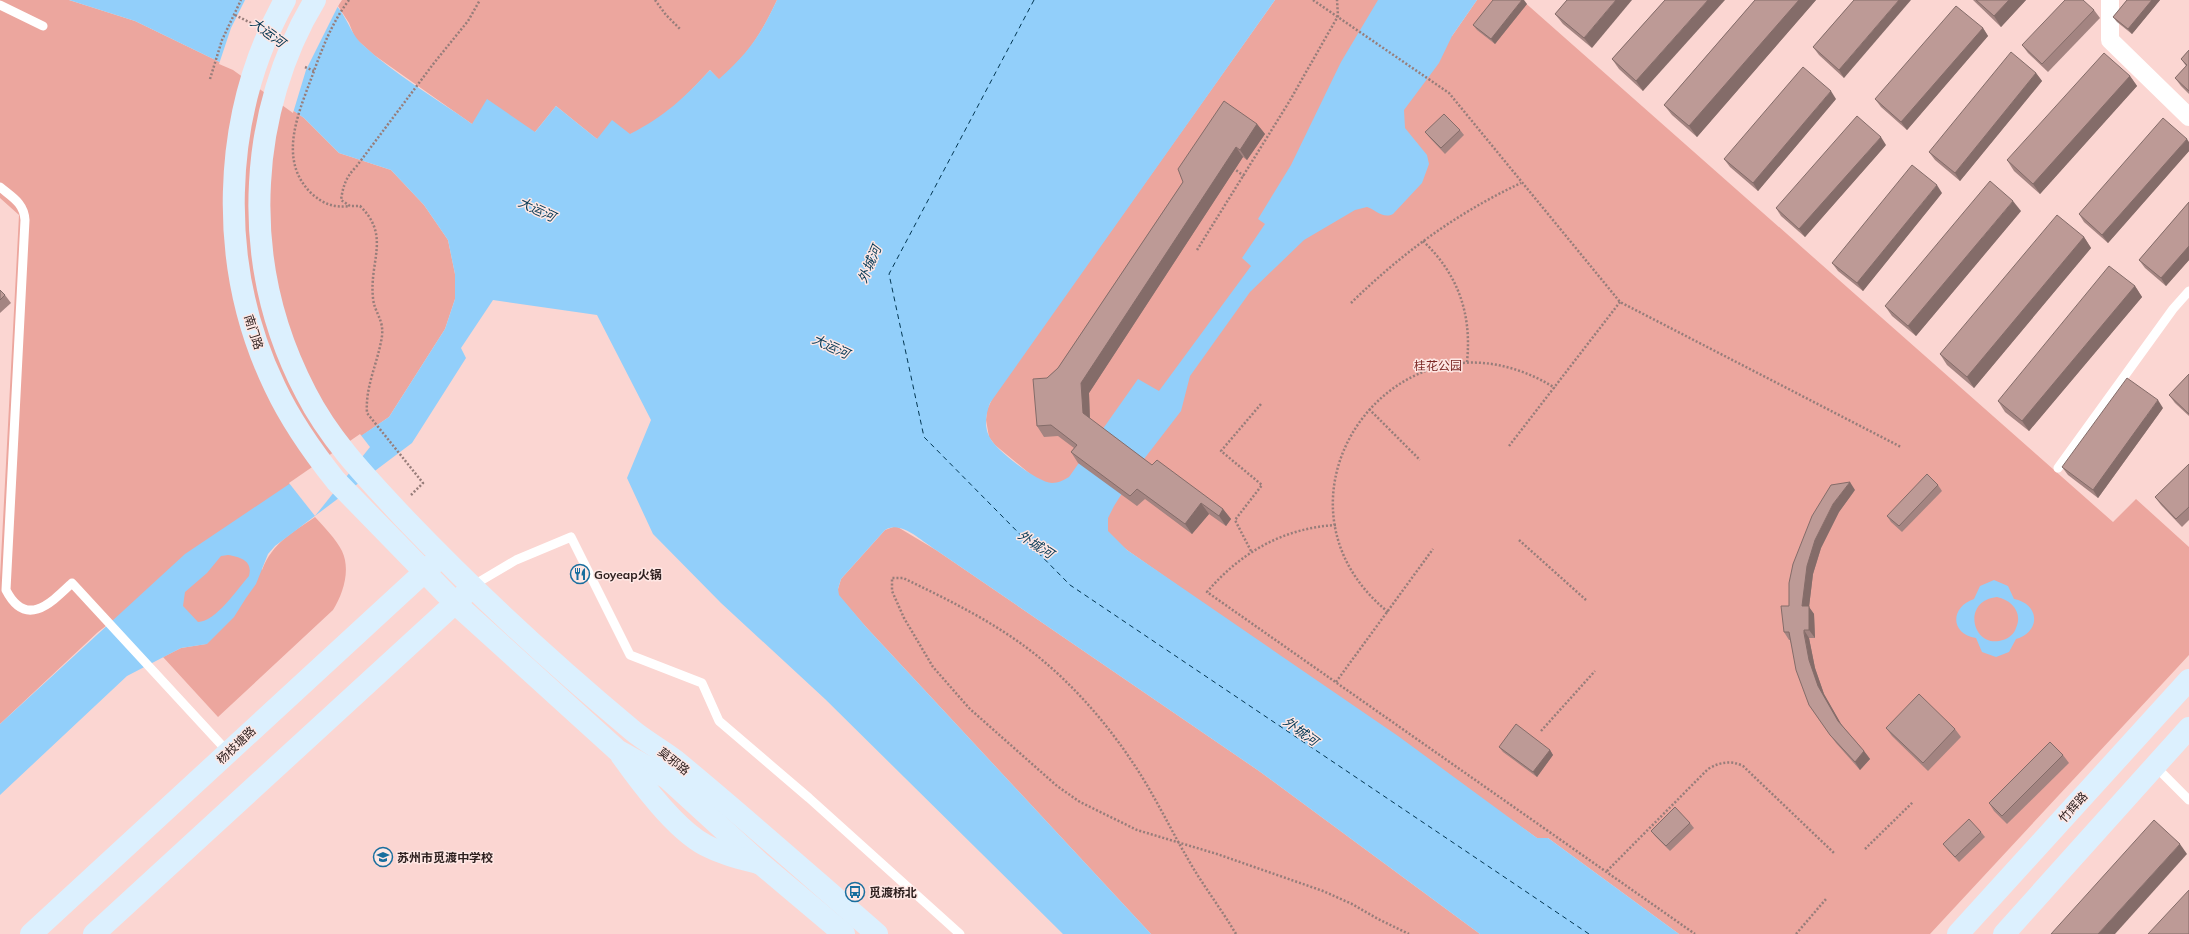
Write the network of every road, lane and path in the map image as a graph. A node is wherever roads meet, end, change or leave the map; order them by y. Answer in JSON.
{"nodes":[{"id":1,"x":241,"y":0,"type":"edge"},
{"id":2,"x":285,"y":0,"type":"edge"},
{"id":3,"x":315,"y":0,"type":"edge"},
{"id":4,"x":349,"y":0,"type":"edge"},
{"id":5,"x":480,"y":0,"type":"edge"},
{"id":6,"x":656,"y":0,"type":"edge"},
{"id":7,"x":1314,"y":0,"type":"edge"},
{"id":8,"x":1337,"y":0,"type":"edge"},
{"id":9,"x":2110,"y":0,"type":"edge"},
{"id":10,"x":0,"y":4,"type":"edge"},
{"id":11,"x":1338,"y":16,"type":"junction"},
{"id":12,"x":43,"y":26,"type":"dead end"},
{"id":13,"x":680,"y":29,"type":"dead end"},
{"id":14,"x":210,"y":79,"type":"dead end"},
{"id":15,"x":2189,"y":117,"type":"edge"},
{"id":16,"x":1228,"y":165,"type":"edge"},
{"id":17,"x":1244,"y":176,"type":"junction"},
{"id":18,"x":1521,"y":183,"type":"junction"},
{"id":19,"x":0,"y":187,"type":"edge"},
{"id":20,"x":350,"y":206,"type":"junction"},
{"id":21,"x":1423,"y":241,"type":"junction"},
{"id":22,"x":1197,"y":250,"type":"dead end"},
{"id":23,"x":2189,"y":291,"type":"edge"},
{"id":24,"x":1620,"y":302,"type":"junction"},
{"id":25,"x":1351,"y":303,"type":"dead end"},
{"id":26,"x":1467,"y":362,"type":"junction"},
{"id":27,"x":1555,"y":388,"type":"junction"},
{"id":28,"x":1261,"y":404,"type":"dead end"},
{"id":29,"x":1369,"y":409,"type":"junction"},
{"id":30,"x":1509,"y":446,"type":"dead end"},
{"id":31,"x":1901,"y":447,"type":"dead end"},
{"id":32,"x":1420,"y":460,"type":"dead end"},
{"id":33,"x":2058,"y":468,"type":"dead end"},
{"id":34,"x":395,"y":508,"type":"junction"},
{"id":35,"x":1336,"y":525,"type":"junction"},
{"id":36,"x":1519,"y":540,"type":"dead end"},
{"id":37,"x":1433,"y":548,"type":"dead end"},
{"id":38,"x":1251,"y":551,"type":"junction"},
{"id":39,"x":440,"y":556,"type":"junction"},
{"id":40,"x":424,"y":573,"type":"junction"},
{"id":41,"x":472,"y":586,"type":"junction"},
{"id":42,"x":1586,"y":600,"type":"dead end"},
{"id":43,"x":455,"y":603,"type":"junction"},
{"id":44,"x":1388,"y":612,"type":"junction"},
{"id":45,"x":1595,"y":671,"type":"dead end"},
{"id":46,"x":2189,"y":680,"type":"edge"},
{"id":47,"x":1336,"y":682,"type":"junction"},
{"id":48,"x":2189,"y":728,"type":"edge"},
{"id":49,"x":1541,"y":731,"type":"dead end"},
{"id":50,"x":228,"y":752,"type":"junction"},
{"id":51,"x":2155,"y":766,"type":"junction"},
{"id":52,"x":2189,"y":800,"type":"edge"},
{"id":53,"x":1914,"y":802,"type":"dead end"},
{"id":54,"x":1180,"y":843,"type":"junction"},
{"id":55,"x":1865,"y":849,"type":"dead end"},
{"id":56,"x":1834,"y":853,"type":"dead end"},
{"id":57,"x":1607,"y":871,"type":"junction"},
{"id":58,"x":1826,"y":899,"type":"dead end"},
{"id":59,"x":31,"y":934,"type":"edge"},
{"id":60,"x":94,"y":934,"type":"edge"},
{"id":61,"x":844,"y":934,"type":"edge"},
{"id":62,"x":877,"y":934,"type":"edge"},
{"id":63,"x":960,"y":934,"type":"edge"},
{"id":64,"x":1236,"y":934,"type":"edge"},
{"id":65,"x":1409,"y":934,"type":"edge"},
{"id":66,"x":1695,"y":934,"type":"edge"},
{"id":67,"x":1796,"y":934,"type":"edge"},
{"id":68,"x":1958,"y":934,"type":"edge"},
{"id":69,"x":2004,"y":934,"type":"edge"}],
"edges":[{"from":1,"to":14,"type":"path"},
{"from":2,"to":40,"type":"main road","name":"南门路"},
{"from":3,"to":34,"type":"main road","name":"南门路"},
{"from":4,"to":20,"type":"path"},
{"from":5,"to":20,"type":"path"},
{"from":6,"to":13,"type":"path"},
{"from":7,"to":11,"type":"path"},
{"from":8,"to":11,"type":"path"},
{"from":9,"to":15,"type":"street"},
{"from":10,"to":12,"type":"lane"},
{"from":11,"to":17,"type":"path"},
{"from":11,"to":18,"type":"path"},
{"from":16,"to":17,"type":"path"},
{"from":17,"to":22,"type":"path"},
{"from":18,"to":21,"type":"path"},
{"from":18,"to":24,"type":"path"},
{"from":19,"to":50,"type":"lane"},
{"from":20,"to":34,"type":"path"},
{"from":21,"to":25,"type":"path"},
{"from":21,"to":26,"type":"path"},
{"from":23,"to":33,"type":"lane"},
{"from":24,"to":27,"type":"path"},
{"from":24,"to":31,"type":"path"},
{"from":26,"to":27,"type":"path"},
{"from":26,"to":29,"type":"path"},
{"from":27,"to":30,"type":"path"},
{"from":28,"to":38,"type":"path"},
{"from":29,"to":32,"type":"path"},
{"from":29,"to":35,"type":"path"},
{"from":34,"to":39,"type":"main road","name":"南门路"},
{"from":35,"to":38,"type":"path"},
{"from":35,"to":44,"type":"path"},
{"from":36,"to":42,"type":"path"},
{"from":37,"to":44,"type":"path"},
{"from":38,"to":47,"type":"path"},
{"from":39,"to":40,"type":"main road","name":"杨枝塘路"},
{"from":39,"to":41,"type":"main road","name":"南门路"},
{"from":40,"to":43,"type":"main road","name":"南门路"},
{"from":40,"to":50,"type":"main road","name":"杨枝塘路"},
{"from":41,"to":43,"type":"main road"},
{"from":41,"to":62,"type":"main road","name":"莫邪路"},
{"from":41,"to":63,"type":"lane"},
{"from":43,"to":60,"type":"main road"},
{"from":43,"to":61,"type":"main road"},
{"from":44,"to":47,"type":"path"},
{"from":45,"to":49,"type":"path"},
{"from":46,"to":68,"type":"main road","name":"竹辉路"},
{"from":47,"to":57,"type":"path"},
{"from":48,"to":51,"type":"main road"},
{"from":50,"to":59,"type":"main road","name":"杨枝塘路"},
{"from":51,"to":52,"type":"lane"},
{"from":51,"to":69,"type":"main road"},
{"from":53,"to":55,"type":"path"},
{"from":54,"to":54,"type":"path"},
{"from":54,"to":64,"type":"path"},
{"from":54,"to":65,"type":"path"},
{"from":56,"to":57,"type":"path"},
{"from":57,"to":66,"type":"path"},
{"from":58,"to":67,"type":"path"}]}
